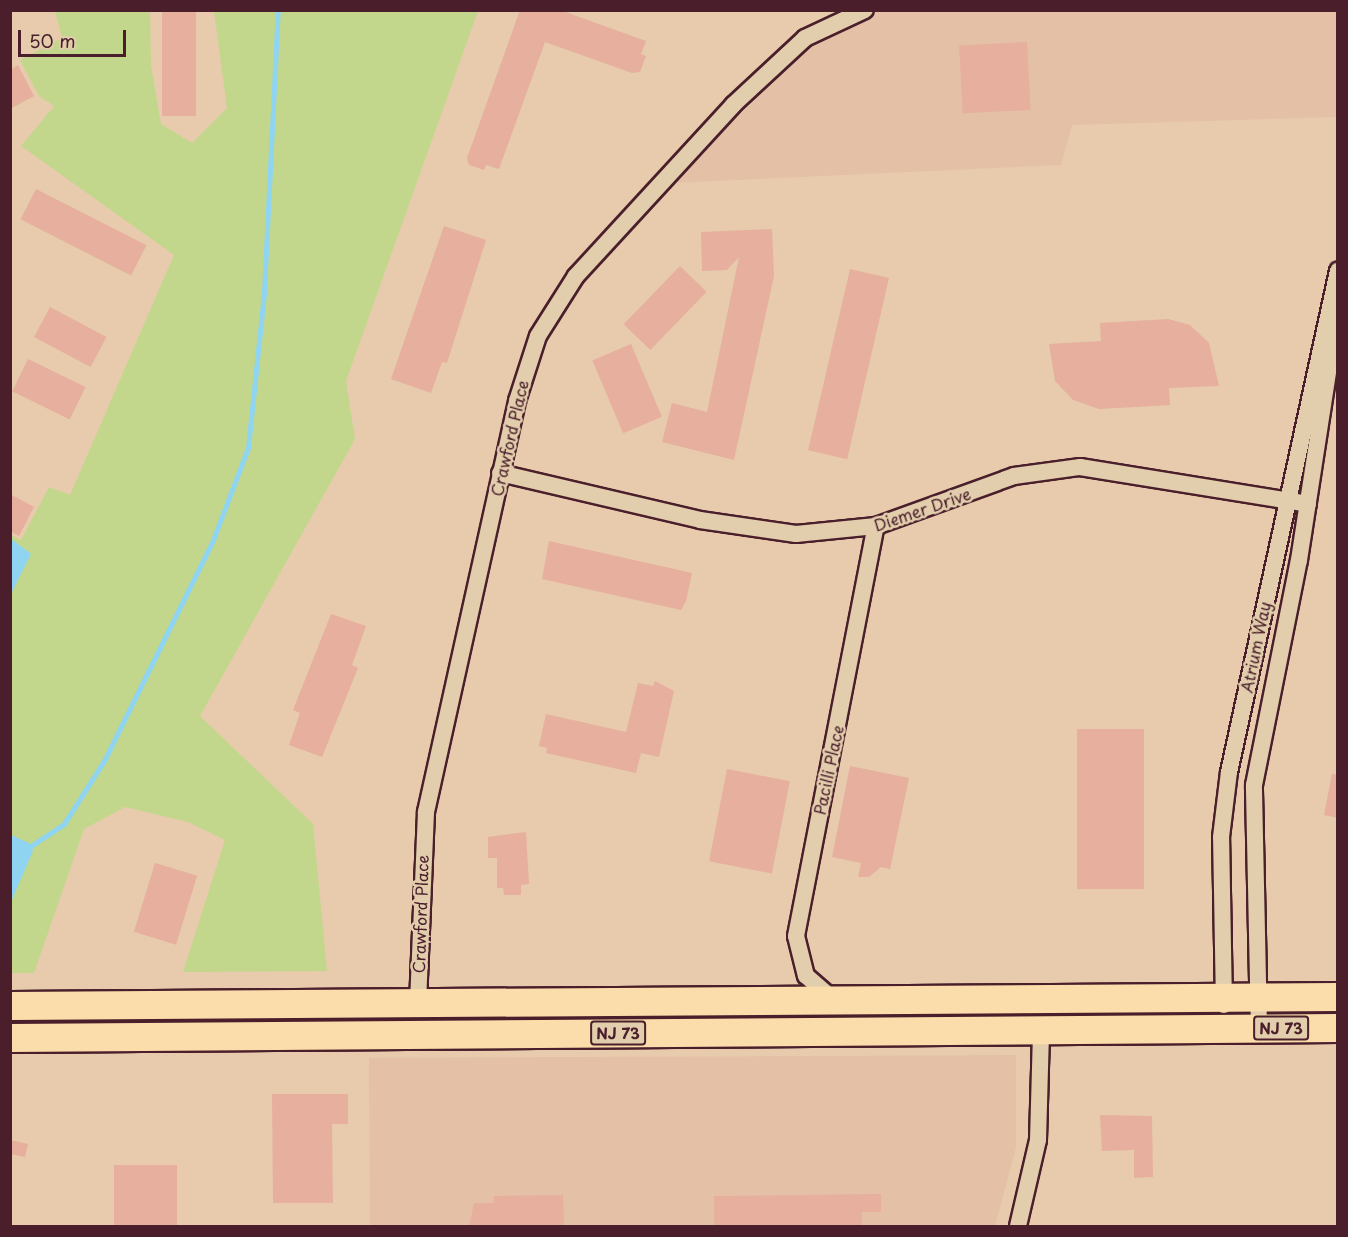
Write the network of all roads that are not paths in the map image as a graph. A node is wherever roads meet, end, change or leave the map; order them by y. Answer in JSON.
{"nodes":[{"id":1,"x":865,"y":10,"type":"edge"},
{"id":2,"x":1338,"y":271,"type":"edge"},
{"id":3,"x":1338,"y":312,"type":"edge"},
{"id":4,"x":500,"y":473,"type":"junction"},
{"id":5,"x":1286,"y":500,"type":"junction"},
{"id":6,"x":1308,"y":504,"type":"junction"},
{"id":7,"x":876,"y":526,"type":"junction"},
{"id":8,"x":10,"y":997,"type":"edge"},
{"id":9,"x":1223,"y":997,"type":"junction"},
{"id":10,"x":1258,"y":997,"type":"junction"},
{"id":11,"x":1338,"y":997,"type":"edge"},
{"id":12,"x":835,"y":1000,"type":"junction"},
{"id":13,"x":418,"y":1003,"type":"junction"},
{"id":14,"x":10,"y":1006,"type":"edge"},
{"id":15,"x":44,"y":1006,"type":"junction"},
{"id":16,"x":1338,"y":1028,"type":"edge"},
{"id":17,"x":1225,"y":1029,"type":"junction"},
{"id":18,"x":1259,"y":1029,"type":"junction"},
{"id":19,"x":1041,"y":1030,"type":"junction"},
{"id":20,"x":10,"y":1038,"type":"edge"},
{"id":21,"x":1018,"y":1227,"type":"edge"}],
"edges":[{"from":1,"to":4,"type":"street","name":"Crawford Place"},
{"from":2,"to":5,"type":"street","name":"Atrium Way"},
{"from":3,"to":6,"type":"street","name":"Atrium Way"},
{"from":4,"to":7,"type":"street","name":"Diemer Drive"},
{"from":4,"to":13,"type":"street","name":"Crawford Place"},
{"from":5,"to":6,"type":"street","name":"Diemer Drive"},
{"from":5,"to":7,"type":"street","name":"Diemer Drive"},
{"from":5,"to":9,"type":"street","name":"Atrium Way"},
{"from":6,"to":10,"type":"street","name":"Atrium Way"},
{"from":7,"to":12,"type":"street","name":"Pacilli Place"},
{"from":8,"to":15,"type":"highway"},
{"from":9,"to":10,"type":"highway","number":"NJ 73"},
{"from":9,"to":12,"type":"highway","number":"NJ 73"},
{"from":9,"to":17,"type":"street","name":"Atrium Way"},
{"from":10,"to":11,"type":"highway","number":"NJ 73"},
{"from":10,"to":18,"type":"street","name":"Atrium Way"},
{"from":12,"to":13,"type":"highway","number":"NJ 73"},
{"from":13,"to":15,"type":"highway","number":"NJ 73"},
{"from":14,"to":15,"type":"highway","number":"NJ 73"},
{"from":16,"to":18,"type":"highway","number":"NJ 73"},
{"from":17,"to":18,"type":"highway","number":"NJ 73"},
{"from":17,"to":19,"type":"highway","number":"NJ 73"},
{"from":19,"to":20,"type":"highway","number":"NJ 73"},
{"from":19,"to":21,"type":"street"}]}
